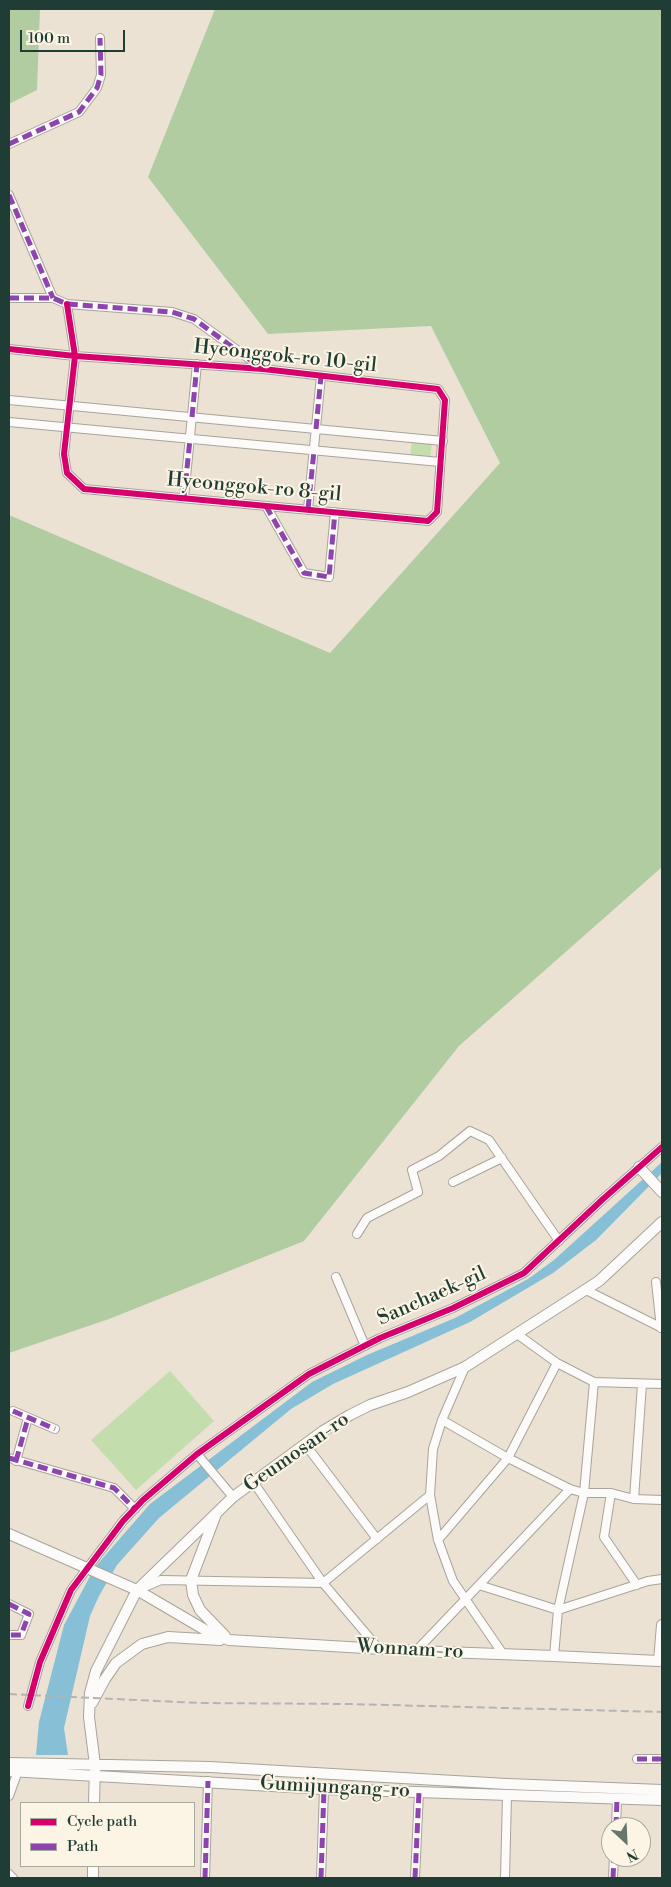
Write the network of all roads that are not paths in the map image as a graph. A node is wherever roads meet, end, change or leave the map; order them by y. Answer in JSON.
{"nodes":[{"id":1,"x":100,"y":38,"type":"dead end"},
{"id":2,"x":9,"y":144,"type":"edge"},
{"id":3,"x":9,"y":195,"type":"edge"},
{"id":4,"x":9,"y":298,"type":"edge"},
{"id":5,"x":53,"y":298,"type":"junction"},
{"id":6,"x":67,"y":304,"type":"junction"},
{"id":7,"x":9,"y":349,"type":"edge"},
{"id":8,"x":75,"y":356,"type":"junction"},
{"id":9,"x":197,"y":364,"type":"junction"},
{"id":10,"x":263,"y":369,"type":"junction"},
{"id":11,"x":321,"y":376,"type":"junction"},
{"id":12,"x":9,"y":400,"type":"edge"},
{"id":13,"x":69,"y":406,"type":"junction"},
{"id":14,"x":192,"y":417,"type":"junction"},
{"id":15,"x":9,"y":422,"type":"edge"},
{"id":16,"x":66,"y":428,"type":"junction"},
{"id":17,"x":316,"y":429,"type":"junction"},
{"id":18,"x":190,"y":439,"type":"junction"},
{"id":19,"x":443,"y":441,"type":"junction"},
{"id":20,"x":314,"y":451,"type":"junction"},
{"id":21,"x":440,"y":462,"type":"junction"},
{"id":22,"x":184,"y":498,"type":"junction"},
{"id":23,"x":266,"y":506,"type":"junction"},
{"id":24,"x":308,"y":509,"type":"junction"},
{"id":25,"x":335,"y":512,"type":"junction"},
{"id":26,"x":662,"y":1147,"type":"edge"},
{"id":27,"x":502,"y":1158,"type":"junction"},
{"id":28,"x":639,"y":1167,"type":"junction"},
{"id":29,"x":453,"y":1182,"type":"dead end"},
{"id":30,"x":662,"y":1192,"type":"edge"},
{"id":31,"x":662,"y":1222,"type":"edge"},
{"id":32,"x":357,"y":1234,"type":"dead end"},
{"id":33,"x":559,"y":1241,"type":"junction"},
{"id":34,"x":336,"y":1278,"type":"dead end"},
{"id":35,"x":656,"y":1282,"type":"dead end"},
{"id":36,"x":586,"y":1290,"type":"junction"},
{"id":37,"x":662,"y":1328,"type":"edge"},
{"id":38,"x":517,"y":1334,"type":"junction"},
{"id":39,"x":365,"y":1346,"type":"junction"},
{"id":40,"x":558,"y":1363,"type":"junction"},
{"id":41,"x":465,"y":1367,"type":"junction"},
{"id":42,"x":594,"y":1382,"type":"junction"},
{"id":43,"x":642,"y":1384,"type":"junction"},
{"id":44,"x":662,"y":1384,"type":"edge"},
{"id":45,"x":13,"y":1411,"type":"dead end"},
{"id":46,"x":28,"y":1418,"type":"junction"},
{"id":47,"x":442,"y":1420,"type":"junction"},
{"id":48,"x":55,"y":1429,"type":"dead end"},
{"id":49,"x":305,"y":1444,"type":"junction"},
{"id":50,"x":197,"y":1454,"type":"junction"},
{"id":51,"x":508,"y":1458,"type":"junction"},
{"id":52,"x":12,"y":1459,"type":"edge"},
{"id":53,"x":254,"y":1483,"type":"junction"},
{"id":54,"x":570,"y":1488,"type":"junction"},
{"id":55,"x":584,"y":1493,"type":"junction"},
{"id":56,"x":611,"y":1494,"type":"junction"},
{"id":57,"x":430,"y":1495,"type":"junction"},
{"id":58,"x":233,"y":1496,"type":"junction"},
{"id":59,"x":634,"y":1499,"type":"junction"},
{"id":60,"x":662,"y":1500,"type":"edge"},
{"id":61,"x":135,"y":1509,"type":"junction"},
{"id":62,"x":218,"y":1511,"type":"junction"},
{"id":63,"x":12,"y":1537,"type":"edge"},
{"id":64,"x":377,"y":1539,"type":"junction"},
{"id":65,"x":438,"y":1540,"type":"junction"},
{"id":66,"x":87,"y":1569,"type":"junction"},
{"id":67,"x":662,"y":1579,"type":"edge"},
{"id":68,"x":191,"y":1580,"type":"junction"},
{"id":69,"x":324,"y":1583,"type":"junction"},
{"id":70,"x":479,"y":1585,"type":"junction"},
{"id":71,"x":637,"y":1585,"type":"junction"},
{"id":72,"x":137,"y":1590,"type":"junction"},
{"id":73,"x":465,"y":1600,"type":"junction"},
{"id":74,"x":9,"y":1604,"type":"edge"},
{"id":75,"x":558,"y":1610,"type":"junction"},
{"id":76,"x":662,"y":1625,"type":"edge"},
{"id":77,"x":9,"y":1635,"type":"edge"},
{"id":78,"x":229,"y":1640,"type":"junction"},
{"id":79,"x":379,"y":1649,"type":"junction"},
{"id":80,"x":416,"y":1651,"type":"junction"},
{"id":81,"x":503,"y":1654,"type":"junction"},
{"id":82,"x":554,"y":1656,"type":"junction"},
{"id":83,"x":661,"y":1661,"type":"edge"},
{"id":84,"x":28,"y":1706,"type":"dead end"},
{"id":85,"x":89,"y":1708,"type":"junction"},
{"id":86,"x":637,"y":1759,"type":"dead end"},
{"id":87,"x":662,"y":1759,"type":"edge"},
{"id":88,"x":9,"y":1763,"type":"edge"},
{"id":89,"x":94,"y":1770,"type":"junction"},
{"id":90,"x":14,"y":1771,"type":"edge"},
{"id":91,"x":208,"y":1781,"type":"junction"},
{"id":92,"x":324,"y":1789,"type":"junction"},
{"id":93,"x":662,"y":1790,"type":"edge"},
{"id":94,"x":419,"y":1792,"type":"junction"},
{"id":95,"x":9,"y":1796,"type":"edge"},
{"id":96,"x":507,"y":1796,"type":"junction"},
{"id":97,"x":618,"y":1799,"type":"junction"},
{"id":98,"x":662,"y":1800,"type":"edge"},
{"id":99,"x":94,"y":1802,"type":"edge"},
{"id":100,"x":617,"y":1817,"type":"edge"},
{"id":101,"x":9,"y":1874,"type":"edge"},
{"id":102,"x":13,"y":1878,"type":"edge"},
{"id":103,"x":205,"y":1878,"type":"edge"},
{"id":104,"x":321,"y":1878,"type":"edge"},
{"id":105,"x":415,"y":1878,"type":"edge"},
{"id":106,"x":505,"y":1878,"type":"edge"}],
"edges":[{"from":1,"to":2,"type":"street"},
{"from":3,"to":5,"type":"street"},
{"from":4,"to":5,"type":"street"},
{"from":5,"to":6,"type":"street"},
{"from":6,"to":8,"type":"street"},
{"from":6,"to":10,"type":"street"},
{"from":7,"to":8,"type":"street","name":"Hyeonggok-ro 10-gil"},
{"from":8,"to":9,"type":"street","name":"Hyeonggok-ro 10-gil"},
{"from":8,"to":13,"type":"street"},
{"from":9,"to":10,"type":"street","name":"Hyeonggok-ro 10-gil"},
{"from":9,"to":14,"type":"street","name":"Hyeonggok-ro 10-gil"},
{"from":10,"to":11,"type":"street","name":"Hyeonggok-ro 10-gil"},
{"from":11,"to":17,"type":"street","name":"Hyeonggok-ro 10-gil"},
{"from":11,"to":19,"type":"street","name":"Hyeonggok-ro 10-gil"},
{"from":12,"to":13,"type":"street"},
{"from":13,"to":14,"type":"street"},
{"from":13,"to":16,"type":"street","name":"Hyeonggok-ro 8-gil"},
{"from":14,"to":17,"type":"street"},
{"from":14,"to":18,"type":"street","name":"Hyeonggok-ro 10-gil"},
{"from":15,"to":16,"type":"street"},
{"from":16,"to":18,"type":"street"},
{"from":16,"to":22,"type":"street","name":"Hyeonggok-ro 8-gil"},
{"from":17,"to":19,"type":"street"},
{"from":17,"to":20,"type":"street","name":"Hyeonggok-ro 10-gil"},
{"from":18,"to":20,"type":"street"},
{"from":18,"to":22,"type":"street","name":"Hyeonggok-ro 8-gil"},
{"from":19,"to":21,"type":"street"},
{"from":20,"to":21,"type":"street"},
{"from":20,"to":24,"type":"street","name":"Hyeonggok-ro 8-gil"},
{"from":21,"to":25,"type":"street","name":"Hyeonggok-ro 8-gil"},
{"from":22,"to":23,"type":"street","name":"Hyeonggok-ro 8-gil"},
{"from":23,"to":24,"type":"street","name":"Hyeonggok-ro 8-gil"},
{"from":23,"to":25,"type":"street","name":"Hyeonggok-ro 8-gil"},
{"from":24,"to":25,"type":"street","name":"Hyeonggok-ro 8-gil"},
{"from":26,"to":28,"type":"street","name":"Sanchaek-gil"},
{"from":27,"to":29,"type":"street"},
{"from":27,"to":32,"type":"street"},
{"from":27,"to":33,"type":"street"},
{"from":28,"to":30,"type":"street"},
{"from":28,"to":33,"type":"street","name":"Sanchaek-gil"},
{"from":31,"to":36,"type":"street","name":"Geumosan-ro"},
{"from":33,"to":39,"type":"street","name":"Sanchaek-gil"},
{"from":34,"to":39,"type":"street"},
{"from":35,"to":37,"type":"street"},
{"from":36,"to":37,"type":"street"},
{"from":36,"to":38,"type":"street","name":"Geumosan-ro"},
{"from":38,"to":40,"type":"street"},
{"from":38,"to":41,"type":"street","name":"Geumosan-ro"},
{"from":39,"to":50,"type":"street","name":"Sanchaek-gil"},
{"from":40,"to":42,"type":"street"},
{"from":40,"to":51,"type":"street"},
{"from":41,"to":47,"type":"street"},
{"from":41,"to":49,"type":"street","name":"Geumosan-ro"},
{"from":42,"to":43,"type":"street"},
{"from":42,"to":55,"type":"street"},
{"from":43,"to":44,"type":"street"},
{"from":43,"to":59,"type":"street"},
{"from":45,"to":46,"type":"street"},
{"from":46,"to":48,"type":"street"},
{"from":46,"to":52,"type":"street"},
{"from":47,"to":51,"type":"street"},
{"from":47,"to":57,"type":"street"},
{"from":49,"to":53,"type":"street","name":"Geumosan-ro"},
{"from":49,"to":64,"type":"street"},
{"from":50,"to":58,"type":"street"},
{"from":50,"to":61,"type":"street","name":"Sanchaek-gil"},
{"from":51,"to":54,"type":"street"},
{"from":51,"to":65,"type":"street"},
{"from":52,"to":61,"type":"street"},
{"from":53,"to":58,"type":"street","name":"Geumosan-ro"},
{"from":53,"to":69,"type":"street"},
{"from":54,"to":55,"type":"street"},
{"from":54,"to":70,"type":"street"},
{"from":55,"to":56,"type":"street"},
{"from":55,"to":75,"type":"street"},
{"from":56,"to":59,"type":"street"},
{"from":56,"to":71,"type":"street"},
{"from":57,"to":64,"type":"street"},
{"from":57,"to":65,"type":"street"},
{"from":58,"to":62,"type":"street","name":"Geumosan-ro"},
{"from":59,"to":60,"type":"street"},
{"from":61,"to":66,"type":"street","name":"Sanchaek-gil"},
{"from":62,"to":68,"type":"street"},
{"from":62,"to":72,"type":"street","name":"Geumosan-ro"},
{"from":63,"to":66,"type":"street","name":"Wonnam-ro"},
{"from":64,"to":69,"type":"street"},
{"from":65,"to":73,"type":"street"},
{"from":66,"to":72,"type":"street","name":"Wonnam-ro"},
{"from":66,"to":84,"type":"street","name":"Sanchaek-gil"},
{"from":67,"to":71,"type":"street"},
{"from":68,"to":69,"type":"street"},
{"from":68,"to":72,"type":"street"},
{"from":68,"to":78,"type":"street"},
{"from":69,"to":79,"type":"street"},
{"from":70,"to":73,"type":"street"},
{"from":70,"to":75,"type":"street"},
{"from":71,"to":75,"type":"street"},
{"from":72,"to":78,"type":"street","name":"Wonnam-ro"},
{"from":72,"to":85,"type":"street","name":"Geumosan-ro"},
{"from":73,"to":80,"type":"street"},
{"from":73,"to":81,"type":"street"},
{"from":74,"to":77,"type":"street"},
{"from":75,"to":82,"type":"street"},
{"from":76,"to":83,"type":"street","name":"Wonnam-ro"},
{"from":78,"to":79,"type":"street","name":"Wonnam-ro"},
{"from":78,"to":85,"type":"street"},
{"from":79,"to":80,"type":"street","name":"Wonnam-ro"},
{"from":80,"to":81,"type":"street","name":"Wonnam-ro"},
{"from":81,"to":82,"type":"street","name":"Wonnam-ro"},
{"from":82,"to":83,"type":"street","name":"Wonnam-ro"},
{"from":85,"to":89,"type":"street","name":"Geumosan-ro"},
{"from":86,"to":87,"type":"street"},
{"from":88,"to":89,"type":"street","name":"Gumijungang-ro"},
{"from":89,"to":90,"type":"street","name":"Gumijungang-ro"},
{"from":89,"to":91,"type":"street","name":"Gumijungang-ro"},
{"from":89,"to":93,"type":"street","name":"Gumijungang-ro"},
{"from":89,"to":99,"type":"street","name":"Geumosan-ro"},
{"from":90,"to":95,"type":"street"},
{"from":91,"to":92,"type":"street","name":"Gumijungang-ro"},
{"from":91,"to":103,"type":"street"},
{"from":92,"to":94,"type":"street","name":"Gumijungang-ro"},
{"from":92,"to":104,"type":"street"},
{"from":94,"to":96,"type":"street","name":"Gumijungang-ro"},
{"from":94,"to":105,"type":"street"},
{"from":96,"to":97,"type":"street","name":"Gumijungang-ro"},
{"from":96,"to":106,"type":"street"},
{"from":97,"to":98,"type":"street","name":"Gumijungang-ro"},
{"from":97,"to":100,"type":"street"},
{"from":101,"to":102,"type":"street"}]}
